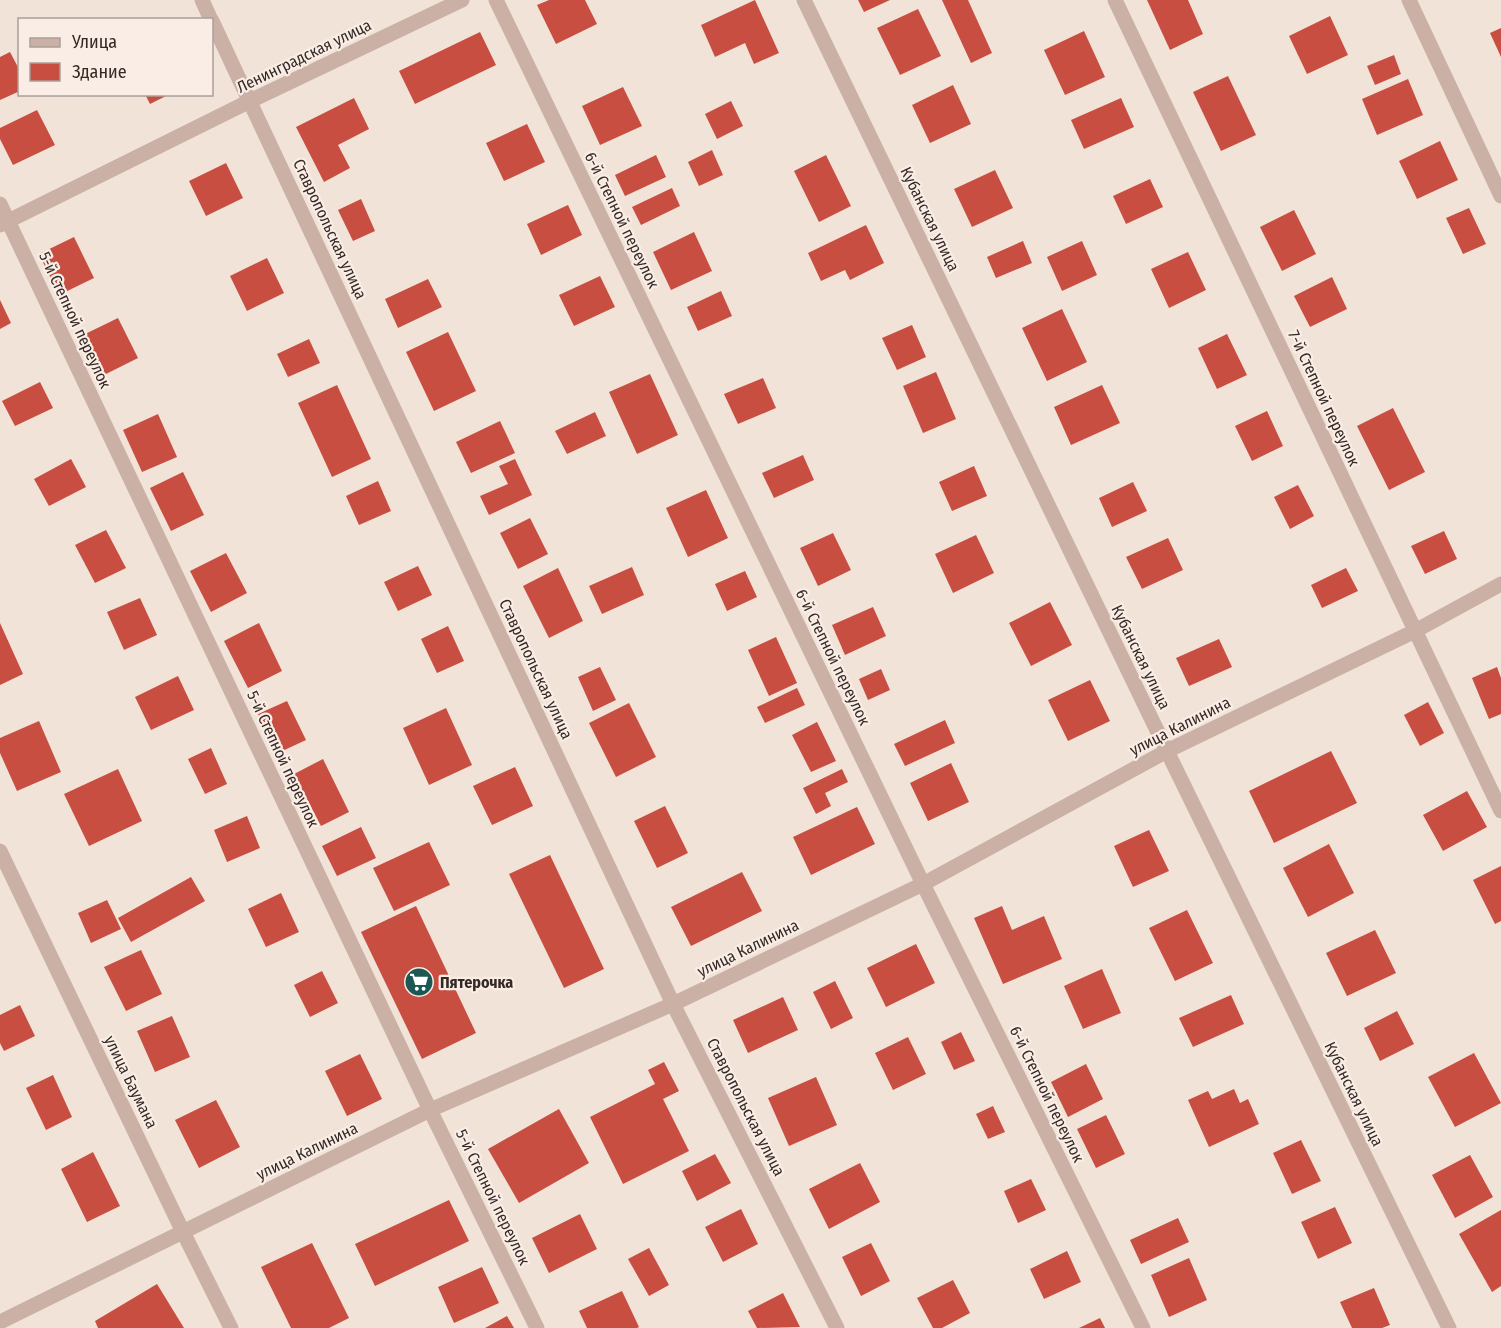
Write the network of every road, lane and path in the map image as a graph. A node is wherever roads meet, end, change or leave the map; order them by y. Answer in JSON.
{"nodes":[{"id":1,"x":202,"y":0,"type":"edge"},
{"id":2,"x":462,"y":0,"type":"edge"},
{"id":3,"x":496,"y":0,"type":"edge"},
{"id":4,"x":804,"y":0,"type":"edge"},
{"id":5,"x":1115,"y":0,"type":"edge"},
{"id":6,"x":1409,"y":0,"type":"edge"},
{"id":7,"x":210,"y":18,"type":"edge"},
{"id":8,"x":213,"y":24,"type":"edge"},
{"id":9,"x":250,"y":101,"type":"junction"},
{"id":10,"x":1501,"y":196,"type":"edge"},
{"id":11,"x":0,"y":204,"type":"edge"},
{"id":12,"x":4,"y":223,"type":"edge"},
{"id":13,"x":1501,"y":584,"type":"edge"},
{"id":14,"x":1414,"y":631,"type":"junction"},
{"id":15,"x":1167,"y":751,"type":"junction"},
{"id":16,"x":1501,"y":811,"type":"edge"},
{"id":17,"x":0,"y":851,"type":"edge"},
{"id":18,"x":923,"y":884,"type":"junction"},
{"id":19,"x":673,"y":1004,"type":"junction"},
{"id":20,"x":430,"y":1110,"type":"junction"},
{"id":21,"x":183,"y":1232,"type":"junction"},
{"id":22,"x":0,"y":1322,"type":"edge"},
{"id":23,"x":231,"y":1328,"type":"edge"},
{"id":24,"x":537,"y":1328,"type":"edge"},
{"id":25,"x":837,"y":1328,"type":"edge"},
{"id":26,"x":1143,"y":1328,"type":"edge"},
{"id":27,"x":1449,"y":1328,"type":"edge"}],
"edges":[{"from":1,"to":7,"type":"street","name":"Ставропольская улица"},
{"from":2,"to":9,"type":"street","name":"Ленинградская улица"},
{"from":3,"to":18,"type":"street","name":"6-й Степной переулок"},
{"from":4,"to":15,"type":"street","name":"Кубанская улица"},
{"from":5,"to":14,"type":"street","name":"7-й Степной переулок"},
{"from":6,"to":10,"type":"street"},
{"from":8,"to":9,"type":"street","name":"Ставропольская улица"},
{"from":9,"to":12,"type":"street","name":"Ленинградская улица"},
{"from":9,"to":19,"type":"street","name":"Ставропольская улица"},
{"from":11,"to":12,"type":"street","name":"5-й Степной переулок"},
{"from":12,"to":20,"type":"street","name":"5-й Степной переулок"},
{"from":13,"to":14,"type":"street","name":"улица Калинина"},
{"from":14,"to":15,"type":"street","name":"улица Калинина"},
{"from":14,"to":16,"type":"street","name":"7-й Степной переулок"},
{"from":15,"to":18,"type":"street","name":"улица Калинина"},
{"from":15,"to":27,"type":"street","name":"Кубанская улица"},
{"from":17,"to":21,"type":"street","name":"улица Баумана"},
{"from":18,"to":19,"type":"street","name":"улица Калинина"},
{"from":18,"to":26,"type":"street","name":"6-й Степной переулок"},
{"from":19,"to":20,"type":"street","name":"улица Калинина"},
{"from":19,"to":25,"type":"street","name":"Ставропольская улица"},
{"from":20,"to":21,"type":"street","name":"улица Калинина"},
{"from":20,"to":24,"type":"street","name":"5-й Степной переулок"},
{"from":21,"to":22,"type":"street","name":"улица Калинина"},
{"from":21,"to":23,"type":"street","name":"улица Баумана"}]}
